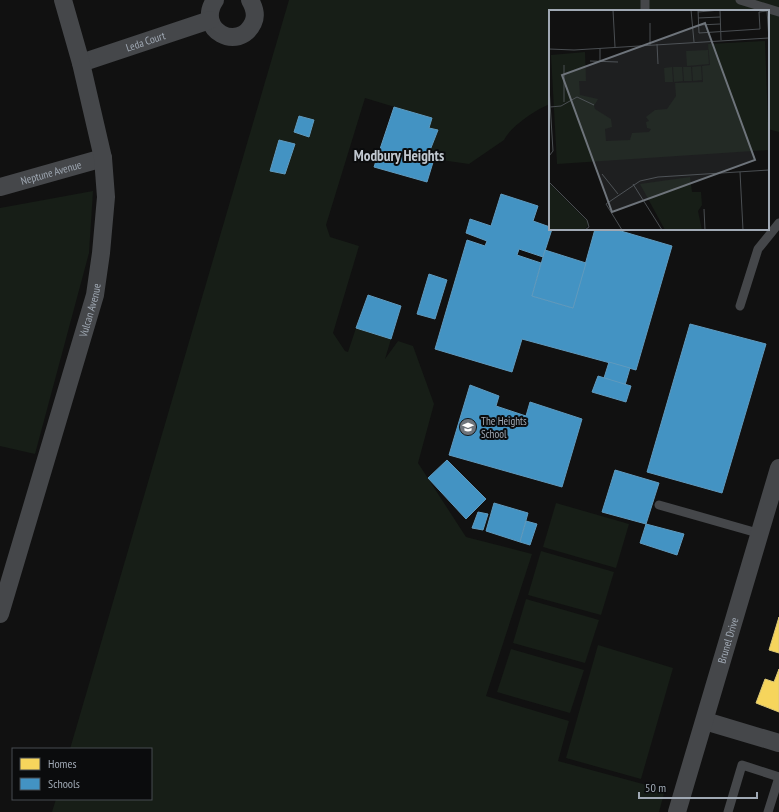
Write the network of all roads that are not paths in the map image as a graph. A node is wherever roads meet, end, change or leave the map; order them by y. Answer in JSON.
{"nodes":[{"id":1,"x":63,"y":0,"type":"edge"},
{"id":2,"x":215,"y":0,"type":"edge"},
{"id":3,"x":250,"y":0,"type":"edge"},
{"id":4,"x":740,"y":0,"type":"edge"},
{"id":5,"x":779,"y":12,"type":"edge"},
{"id":6,"x":210,"y":20,"type":"junction"},
{"id":7,"x":82,"y":62,"type":"junction"},
{"id":8,"x":103,"y":158,"type":"junction"},
{"id":9,"x":0,"y":187,"type":"edge"},
{"id":10,"x":779,"y":222,"type":"edge"},
{"id":11,"x":740,"y":306,"type":"dead end"},
{"id":12,"x":779,"y":468,"type":"edge"},
{"id":13,"x":774,"y":500,"type":"edge"},
{"id":14,"x":659,"y":505,"type":"dead end"},
{"id":15,"x":761,"y":534,"type":"junction"},
{"id":16,"x":0,"y":614,"type":"edge"},
{"id":17,"x":705,"y":721,"type":"junction"},
{"id":18,"x":779,"y":743,"type":"edge"},
{"id":19,"x":779,"y":777,"type":"edge"},
{"id":20,"x":677,"y":812,"type":"edge"},
{"id":21,"x":728,"y":812,"type":"edge"},
{"id":22,"x":768,"y":812,"type":"edge"}],
"edges":[{"from":1,"to":7,"type":"street","name":"Vulcan Avenue"},
{"from":2,"to":6,"type":"street"},
{"from":3,"to":6,"type":"street"},
{"from":4,"to":5,"type":"lane"},
{"from":6,"to":7,"type":"street","name":"Leda Court"},
{"from":7,"to":8,"type":"street","name":"Vulcan Avenue"},
{"from":8,"to":9,"type":"street","name":"Neptune Avenue"},
{"from":8,"to":16,"type":"street","name":"Vulcan Avenue"},
{"from":10,"to":11,"type":"lane"},
{"from":12,"to":13,"type":"street","name":"Brunel Drive"},
{"from":13,"to":15,"type":"street","name":"Brunel Drive"},
{"from":14,"to":15,"type":"lane"},
{"from":15,"to":17,"type":"street","name":"Brunel Drive"},
{"from":17,"to":18,"type":"street"},
{"from":17,"to":20,"type":"street","name":"Brunel Drive"},
{"from":19,"to":21,"type":"lane"},
{"from":19,"to":22,"type":"lane"}]}
